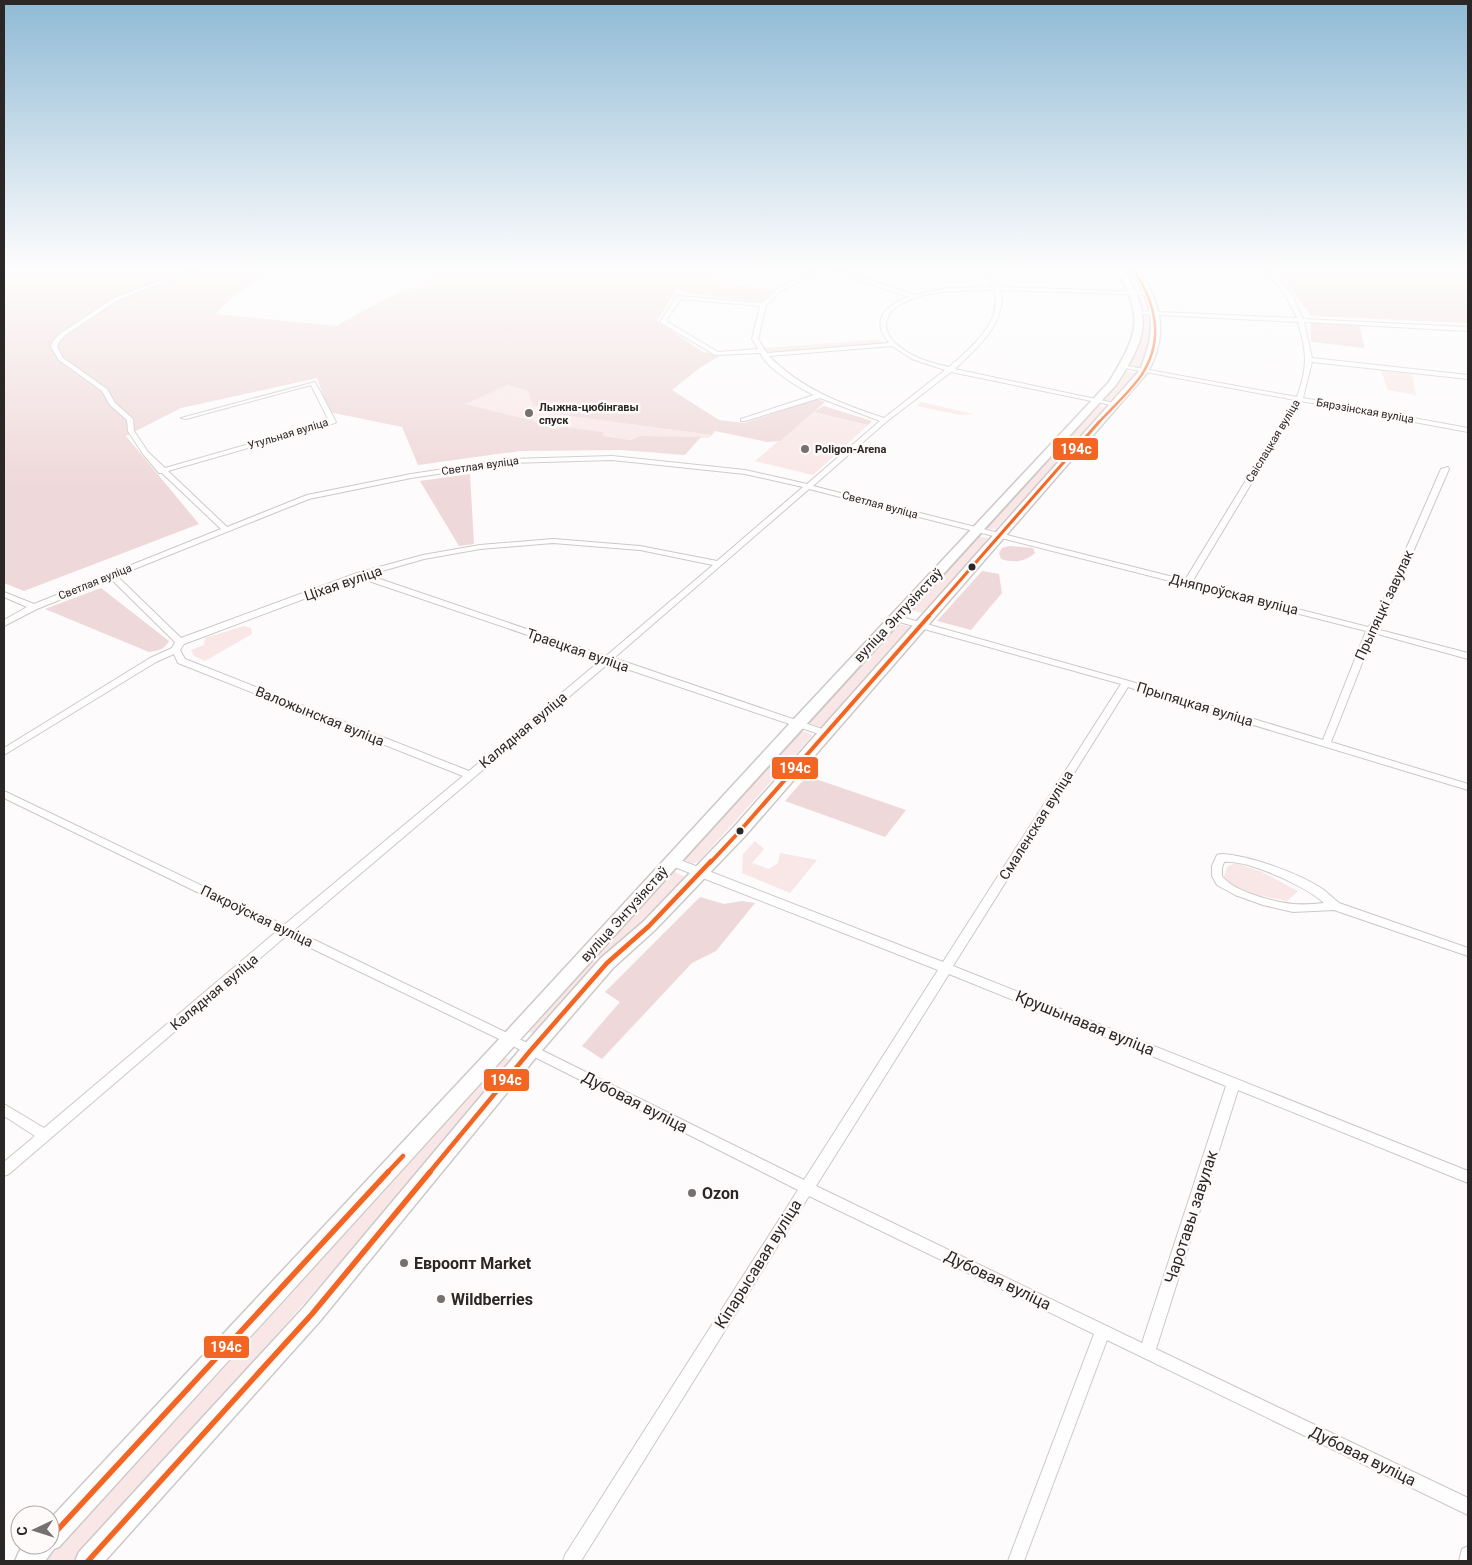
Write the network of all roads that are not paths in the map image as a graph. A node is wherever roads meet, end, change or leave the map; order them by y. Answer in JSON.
{"nodes":[{"id":1,"x":56,"y":342,"type":"edge"},
{"id":2,"x":697,"y":342,"type":"edge"},
{"id":3,"x":757,"y":342,"type":"edge"},
{"id":4,"x":977,"y":342,"type":"edge"},
{"id":5,"x":1137,"y":342,"type":"edge"},
{"id":6,"x":1155,"y":342,"type":"edge"},
{"id":7,"x":1306,"y":342,"type":"edge"},
{"id":8,"x":892,"y":344,"type":"joint"},
{"id":9,"x":762,"y":353,"type":"junction"},
{"id":10,"x":1309,"y":360,"type":"junction"},
{"id":11,"x":1122,"y":367,"type":"junction"},
{"id":12,"x":950,"y":369,"type":"junction"},
{"id":13,"x":1144,"y":371,"type":"junction"},
{"id":14,"x":1468,"y":377,"type":"edge"},
{"id":15,"x":819,"y":396,"type":"junction"},
{"id":16,"x":1299,"y":399,"type":"junction"},
{"id":17,"x":1095,"y":401,"type":"junction"},
{"id":18,"x":1114,"y":405,"type":"junction"},
{"id":19,"x":184,"y":418,"type":"dead end"},
{"id":20,"x":744,"y":420,"type":"dead end"},
{"id":21,"x":885,"y":420,"type":"junction"},
{"id":22,"x":1468,"y":430,"type":"edge"},
{"id":23,"x":1445,"y":469,"type":"dead end"},
{"id":24,"x":162,"y":471,"type":"junction"},
{"id":25,"x":809,"y":487,"type":"junction"},
{"id":26,"x":225,"y":529,"type":"junction"},
{"id":27,"x":976,"y":530,"type":"junction"},
{"id":28,"x":999,"y":534,"type":"junction"},
{"id":29,"x":718,"y":564,"type":"junction"},
{"id":30,"x":360,"y":575,"type":"junction"},
{"id":31,"x":112,"y":576,"type":"junction"},
{"id":32,"x":1188,"y":582,"type":"junction"},
{"id":33,"x":4,"y":594,"type":"edge"},
{"id":34,"x":34,"y":607,"type":"junction"},
{"id":35,"x":895,"y":618,"type":"junction"},
{"id":36,"x":4,"y":622,"type":"edge"},
{"id":37,"x":920,"y":624,"type":"junction"},
{"id":38,"x":1371,"y":629,"type":"junction"},
{"id":39,"x":178,"y":646,"type":"junction"},
{"id":40,"x":1468,"y":656,"type":"edge"},
{"id":41,"x":607,"y":660,"type":"junction"},
{"id":42,"x":1126,"y":683,"type":"junction"},
{"id":43,"x":797,"y":724,"type":"junction"},
{"id":44,"x":825,"y":734,"type":"junction"},
{"id":45,"x":1326,"y":743,"type":"junction"},
{"id":46,"x":4,"y":752,"type":"edge"},
{"id":47,"x":470,"y":775,"type":"junction"},
{"id":48,"x":1468,"y":787,"type":"edge"},
{"id":49,"x":4,"y":794,"type":"edge"},
{"id":50,"x":671,"y":861,"type":"junction"},
{"id":51,"x":700,"y":873,"type":"junction"},
{"id":52,"x":1335,"y":906,"type":"junction"},
{"id":53,"x":286,"y":930,"type":"junction"},
{"id":54,"x":1468,"y":952,"type":"edge"},
{"id":55,"x":946,"y":968,"type":"junction"},
{"id":56,"x":520,"y":1045,"type":"junction"},
{"id":57,"x":1234,"y":1082,"type":"junction"},
{"id":58,"x":4,"y":1109,"type":"edge"},
{"id":59,"x":44,"y":1135,"type":"junction"},
{"id":60,"x":4,"y":1170,"type":"edge"},
{"id":61,"x":1468,"y":1177,"type":"edge"},
{"id":62,"x":806,"y":1188,"type":"junction"},
{"id":63,"x":1103,"y":1330,"type":"junction"},
{"id":64,"x":1147,"y":1352,"type":"junction"},
{"id":65,"x":1468,"y":1507,"type":"edge"},
{"id":66,"x":60,"y":1528,"type":"edge"},
{"id":67,"x":1468,"y":1555,"type":"edge"},
{"id":68,"x":88,"y":1561,"type":"edge"},
{"id":69,"x":571,"y":1561,"type":"edge"},
{"id":70,"x":1016,"y":1561,"type":"edge"},
{"id":71,"x":1467,"y":1561,"type":"edge"}],
"edges":[{"from":1,"to":24,"type":"street"},
{"from":2,"to":9,"type":"street"},
{"from":3,"to":9,"type":"street"},
{"from":4,"to":12,"type":"street","name":"Калядная вуліца"},
{"from":5,"to":11,"type":"street","name":"вуліца Энтузіястаў"},
{"from":6,"to":13,"type":"street","name":"вуліца Энтузіястаў"},
{"from":7,"to":10,"type":"street","name":"Свіслацкая вуліца"},
{"from":8,"to":9,"type":"street"},
{"from":8,"to":12,"type":"street"},
{"from":9,"to":15,"type":"street"},
{"from":10,"to":14,"type":"street"},
{"from":10,"to":16,"type":"street","name":"Свіслацкая вуліца"},
{"from":11,"to":13,"type":"street","name":"Бярэзінская вуліца"},
{"from":11,"to":17,"type":"street","name":"вуліца Энтузіястаў"},
{"from":12,"to":17,"type":"street"},
{"from":12,"to":21,"type":"street","name":"Калядная вуліца"},
{"from":13,"to":16,"type":"street","name":"Бярэзінская вуліца"},
{"from":13,"to":18,"type":"street","name":"вуліца Энтузіястаў"},
{"from":15,"to":20,"type":"street"},
{"from":15,"to":21,"type":"street"},
{"from":16,"to":22,"type":"street","name":"Бярэзінская вуліца"},
{"from":16,"to":32,"type":"street","name":"Свіслацкая вуліца"},
{"from":17,"to":18,"type":"street"},
{"from":17,"to":27,"type":"street","name":"вуліца Энтузіястаў"},
{"from":18,"to":28,"type":"street","name":"вуліца Энтузіястаў"},
{"from":19,"to":24,"type":"street","name":"Утульная вуліца"},
{"from":21,"to":25,"type":"street","name":"Калядная вуліца"},
{"from":23,"to":38,"type":"street","name":"Прыпяцкі завулак"},
{"from":24,"to":26,"type":"street"},
{"from":25,"to":26,"type":"street","name":"Светлая вуліца"},
{"from":25,"to":27,"type":"street","name":"Светлая вуліца"},
{"from":25,"to":29,"type":"street","name":"Калядная вуліца"},
{"from":26,"to":31,"type":"street","name":"Светлая вуліца"},
{"from":27,"to":28,"type":"street","name":"Светлая вуліца"},
{"from":27,"to":35,"type":"street","name":"вуліца Энтузіястаў"},
{"from":28,"to":32,"type":"street","name":"Дняпроўская вуліца"},
{"from":28,"to":37,"type":"street","name":"вуліца Энтузіястаў"},
{"from":29,"to":30,"type":"street","name":"Ціхая вуліца"},
{"from":29,"to":41,"type":"street","name":"Калядная вуліца"},
{"from":30,"to":39,"type":"street","name":"Ціхая вуліца"},
{"from":30,"to":41,"type":"street","name":"Траецкая вуліца"},
{"from":31,"to":34,"type":"street","name":"Светлая вуліца"},
{"from":31,"to":39,"type":"street","name":"Валожынская вуліца"},
{"from":32,"to":38,"type":"street","name":"Дняпроўская вуліца"},
{"from":33,"to":34,"type":"street"},
{"from":34,"to":36,"type":"street","name":"Светлая вуліца"},
{"from":35,"to":37,"type":"street","name":"Прыпяцкая вуліца"},
{"from":35,"to":43,"type":"street","name":"вуліца Энтузіястаў"},
{"from":37,"to":42,"type":"street","name":"Прыпяцкая вуліца"},
{"from":37,"to":44,"type":"street","name":"вуліца Энтузіястаў"},
{"from":38,"to":40,"type":"street","name":"Дняпроўская вуліца"},
{"from":38,"to":45,"type":"street","name":"Прыпяцкі завулак"},
{"from":39,"to":46,"type":"street","name":"Ціхая вуліца"},
{"from":39,"to":47,"type":"street","name":"Валожынская вуліца"},
{"from":41,"to":43,"type":"street","name":"Траецкая вуліца"},
{"from":41,"to":47,"type":"street","name":"Калядная вуліца"},
{"from":42,"to":45,"type":"street","name":"Прыпяцкая вуліца"},
{"from":42,"to":55,"type":"street","name":"Смаленская вуліца"},
{"from":43,"to":44,"type":"street","name":"Траецкая вуліца"},
{"from":43,"to":50,"type":"street","name":"вуліца Энтузіястаў"},
{"from":44,"to":51,"type":"street","name":"вуліца Энтузіястаў"},
{"from":45,"to":48,"type":"street","name":"Прыпяцкая вуліца"},
{"from":47,"to":53,"type":"street","name":"Калядная вуліца"},
{"from":49,"to":53,"type":"street","name":"Пакроўская вуліца"},
{"from":50,"to":51,"type":"street","name":"Крушынавая вуліца"},
{"from":50,"to":56,"type":"street","name":"вуліца Энтузіястаў"},
{"from":51,"to":55,"type":"street","name":"Крушынавая вуліца"},
{"from":51,"to":56,"type":"street","name":"вуліца Энтузіястаў"},
{"from":52,"to":52,"type":"street"},
{"from":52,"to":54,"type":"street"},
{"from":53,"to":56,"type":"street","name":"Пакроўская вуліца"},
{"from":53,"to":59,"type":"street","name":"Калядная вуліца"},
{"from":55,"to":57,"type":"street","name":"Крушынавая вуліца"},
{"from":55,"to":62,"type":"street","name":"Кіпарысавая вуліца"},
{"from":56,"to":62,"type":"street","name":"Дубовая вуліца"},
{"from":56,"to":66,"type":"street","name":"вуліца Энтузіястаў"},
{"from":56,"to":68,"type":"street","name":"вуліца Энтузіястаў"},
{"from":57,"to":61,"type":"street","name":"Крушынавая вуліца"},
{"from":57,"to":64,"type":"street","name":"Чаротавы завулак"},
{"from":58,"to":59,"type":"street"},
{"from":59,"to":60,"type":"street","name":"Калядная вуліца"},
{"from":62,"to":63,"type":"street","name":"Дубовая вуліца"},
{"from":62,"to":69,"type":"street","name":"Кіпарысавая вуліца"},
{"from":63,"to":64,"type":"street","name":"Дубовая вуліца"},
{"from":63,"to":70,"type":"street"},
{"from":64,"to":65,"type":"street","name":"Дубовая вуліца"},
{"from":67,"to":71,"type":"street"}]}
